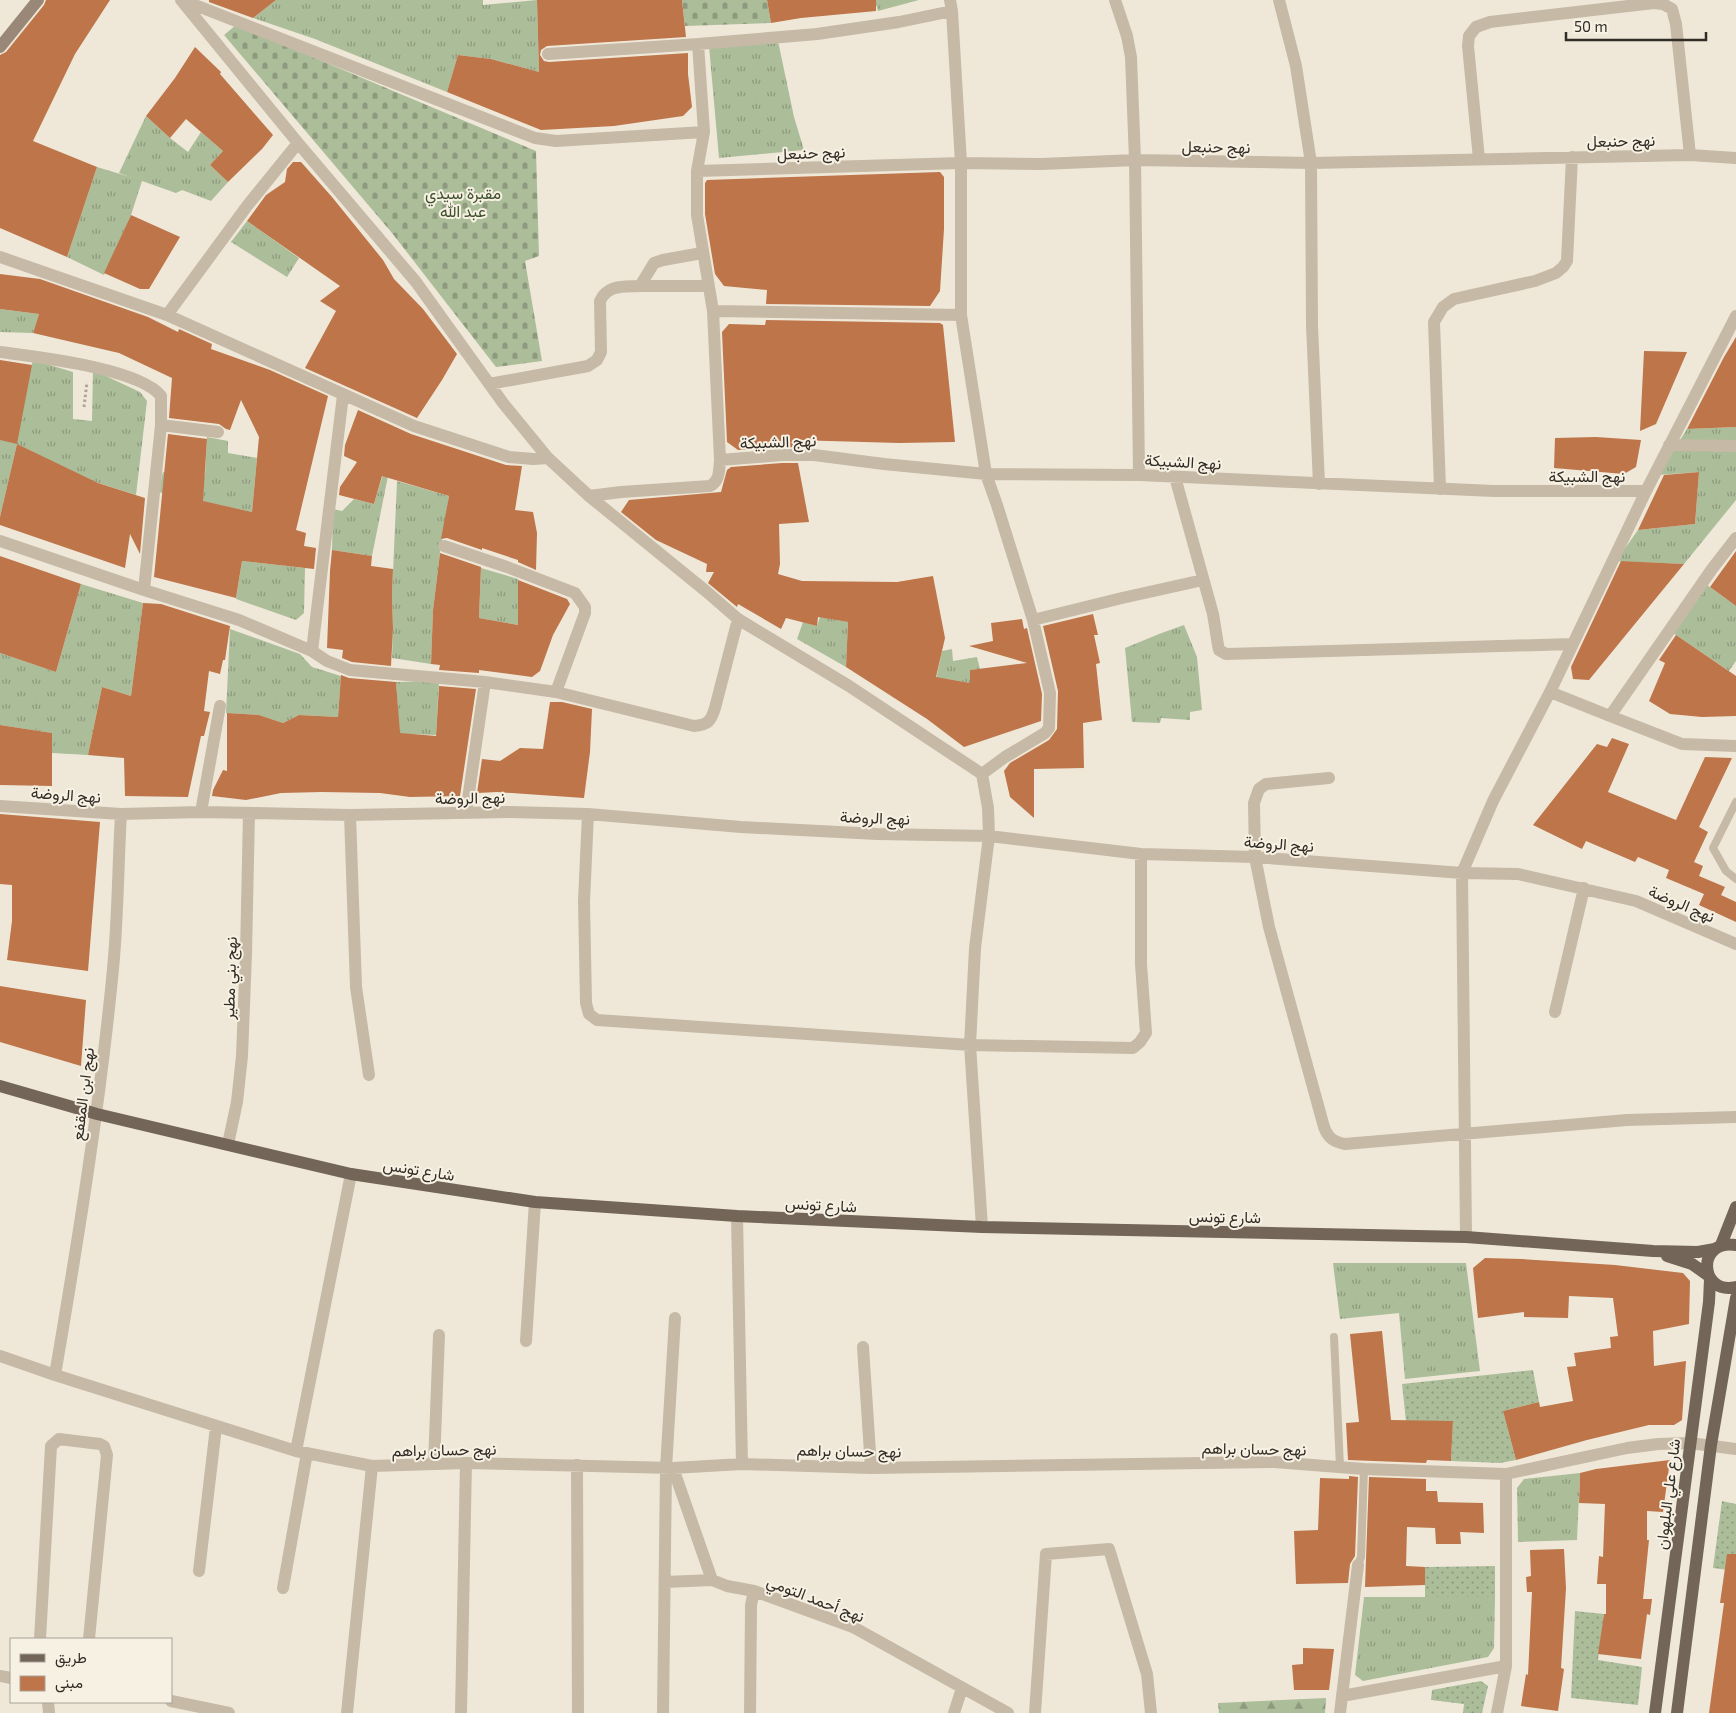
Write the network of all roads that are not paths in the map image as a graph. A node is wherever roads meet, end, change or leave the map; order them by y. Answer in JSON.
{"nodes":[{"id":1,"x":38,"y":0,"type":"edge"},
{"id":2,"x":182,"y":0,"type":"edge"},
{"id":3,"x":1115,"y":0,"type":"edge"},
{"id":4,"x":1279,"y":0,"type":"edge"},
{"id":5,"x":951,"y":5,"type":"edge"},
{"id":6,"x":698,"y":44,"type":"junction"},
{"id":7,"x":0,"y":47,"type":"edge"},
{"id":8,"x":548,"y":54,"type":"dead end"},
{"id":9,"x":704,"y":132,"type":"junction"},
{"id":10,"x":298,"y":143,"type":"junction"},
{"id":11,"x":1690,"y":155,"type":"junction"},
{"id":12,"x":1572,"y":157,"type":"junction"},
{"id":13,"x":1736,"y":158,"type":"edge"},
{"id":14,"x":1479,"y":159,"type":"junction"},
{"id":15,"x":1135,"y":160,"type":"junction"},
{"id":16,"x":961,"y":163,"type":"junction"},
{"id":17,"x":1311,"y":163,"type":"junction"},
{"id":18,"x":696,"y":171,"type":"junction"},
{"id":19,"x":702,"y":253,"type":"junction"},
{"id":20,"x":0,"y":257,"type":"edge"},
{"id":21,"x":640,"y":286,"type":"junction"},
{"id":22,"x":709,"y":286,"type":"junction"},
{"id":23,"x":713,"y":312,"type":"junction"},
{"id":24,"x":167,"y":315,"type":"junction"},
{"id":25,"x":961,"y":315,"type":"junction"},
{"id":26,"x":1736,"y":316,"type":"edge"},
{"id":27,"x":0,"y":352,"type":"edge"},
{"id":28,"x":489,"y":384,"type":"junction"},
{"id":29,"x":343,"y":395,"type":"junction"},
{"id":30,"x":160,"y":425,"type":"junction"},
{"id":31,"x":218,"y":432,"type":"dead end"},
{"id":32,"x":1669,"y":445,"type":"junction"},
{"id":33,"x":1736,"y":446,"type":"edge"},
{"id":34,"x":548,"y":458,"type":"junction"},
{"id":35,"x":720,"y":460,"type":"junction"},
{"id":36,"x":986,"y":474,"type":"junction"},
{"id":37,"x":1139,"y":475,"type":"junction"},
{"id":38,"x":1175,"y":478,"type":"junction"},
{"id":39,"x":1319,"y":484,"type":"junction"},
{"id":40,"x":1440,"y":489,"type":"junction"},
{"id":41,"x":1646,"y":491,"type":"junction"},
{"id":42,"x":588,"y":496,"type":"junction"},
{"id":43,"x":1736,"y":538,"type":"edge"},
{"id":44,"x":0,"y":541,"type":"edge"},
{"id":45,"x":444,"y":546,"type":"dead end"},
{"id":46,"x":1203,"y":580,"type":"junction"},
{"id":47,"x":144,"y":590,"type":"junction"},
{"id":48,"x":738,"y":619,"type":"junction"},
{"id":49,"x":1033,"y":620,"type":"junction"},
{"id":50,"x":1572,"y":644,"type":"junction"},
{"id":51,"x":312,"y":651,"type":"junction"},
{"id":52,"x":484,"y":682,"type":"junction"},
{"id":53,"x":556,"y":692,"type":"junction"},
{"id":54,"x":1550,"y":692,"type":"junction"},
{"id":55,"x":220,"y":706,"type":"dead end"},
{"id":56,"x":1610,"y":716,"type":"junction"},
{"id":57,"x":1736,"y":746,"type":"edge"},
{"id":58,"x":982,"y":774,"type":"junction"},
{"id":59,"x":1329,"y":778,"type":"dead end"},
{"id":60,"x":1736,"y":802,"type":"edge"},
{"id":61,"x":0,"y":806,"type":"edge"},
{"id":62,"x":201,"y":812,"type":"junction"},
{"id":63,"x":249,"y":813,"type":"junction"},
{"id":64,"x":121,"y":814,"type":"junction"},
{"id":65,"x":466,"y":814,"type":"junction"},
{"id":66,"x":588,"y":814,"type":"junction"},
{"id":67,"x":350,"y":815,"type":"junction"},
{"id":68,"x":989,"y":836,"type":"junction"},
{"id":69,"x":1141,"y":854,"type":"junction"},
{"id":70,"x":1255,"y":858,"type":"junction"},
{"id":71,"x":1462,"y":873,"type":"junction"},
{"id":72,"x":1736,"y":879,"type":"edge"},
{"id":73,"x":1584,"y":888,"type":"junction"},
{"id":74,"x":1736,"y":944,"type":"edge"},
{"id":75,"x":1555,"y":1012,"type":"dead end"},
{"id":76,"x":970,"y":1045,"type":"junction"},
{"id":77,"x":369,"y":1075,"type":"dead end"},
{"id":78,"x":0,"y":1086,"type":"edge"},
{"id":79,"x":96,"y":1114,"type":"junction"},
{"id":80,"x":1736,"y":1117,"type":"edge"},
{"id":81,"x":1466,"y":1134,"type":"junction"},
{"id":82,"x":228,"y":1144,"type":"junction"},
{"id":83,"x":351,"y":1174,"type":"junction"},
{"id":84,"x":535,"y":1202,"type":"junction"},
{"id":85,"x":1736,"y":1207,"type":"edge"},
{"id":86,"x":737,"y":1216,"type":"junction"},
{"id":87,"x":982,"y":1227,"type":"junction"},
{"id":88,"x":1466,"y":1237,"type":"junction"},
{"id":89,"x":1736,"y":1245,"type":"edge"},
{"id":90,"x":1718,"y":1247,"type":"junction"},
{"id":91,"x":1653,"y":1251,"type":"junction"},
{"id":92,"x":1710,"y":1277,"type":"junction"},
{"id":93,"x":1736,"y":1287,"type":"edge"},
{"id":94,"x":1736,"y":1298,"type":"edge"},
{"id":95,"x":675,"y":1318,"type":"dead end"},
{"id":96,"x":439,"y":1335,"type":"dead end"},
{"id":97,"x":1334,"y":1337,"type":"dead end"},
{"id":98,"x":526,"y":1341,"type":"dead end"},
{"id":99,"x":863,"y":1347,"type":"dead end"},
{"id":100,"x":1,"y":1359,"type":"edge"},
{"id":101,"x":55,"y":1375,"type":"junction"},
{"id":102,"x":216,"y":1427,"type":"junction"},
{"id":103,"x":1690,"y":1443,"type":"junction"},
{"id":104,"x":1711,"y":1445,"type":"junction"},
{"id":105,"x":1736,"y":1449,"type":"edge"},
{"id":106,"x":301,"y":1452,"type":"junction"},
{"id":107,"x":466,"y":1463,"type":"junction"},
{"id":108,"x":434,"y":1464,"type":"junction"},
{"id":109,"x":742,"y":1464,"type":"junction"},
{"id":110,"x":372,"y":1466,"type":"junction"},
{"id":111,"x":577,"y":1466,"type":"junction"},
{"id":112,"x":1340,"y":1467,"type":"junction"},
{"id":113,"x":670,"y":1468,"type":"junction"},
{"id":114,"x":871,"y":1468,"type":"junction"},
{"id":115,"x":1364,"y":1468,"type":"junction"},
{"id":116,"x":1506,"y":1474,"type":"junction"},
{"id":117,"x":1358,"y":1565,"type":"joint"},
{"id":118,"x":199,"y":1571,"type":"dead end"},
{"id":119,"x":712,"y":1580,"type":"junction"},
{"id":120,"x":665,"y":1582,"type":"junction"},
{"id":121,"x":283,"y":1588,"type":"dead end"},
{"id":122,"x":754,"y":1591,"type":"junction"},
{"id":123,"x":40,"y":1638,"type":"edge"},
{"id":124,"x":89,"y":1638,"type":"edge"},
{"id":125,"x":1506,"y":1666,"type":"junction"},
{"id":126,"x":962,"y":1688,"type":"junction"},
{"id":127,"x":1342,"y":1696,"type":"junction"},
{"id":128,"x":172,"y":1701,"type":"edge"},
{"id":129,"x":188,"y":1709,"type":"edge"},
{"id":130,"x":229,"y":1713,"type":"edge"},
{"id":131,"x":347,"y":1713,"type":"edge"},
{"id":132,"x":461,"y":1713,"type":"edge"},
{"id":133,"x":578,"y":1713,"type":"edge"},
{"id":134,"x":663,"y":1713,"type":"edge"},
{"id":135,"x":750,"y":1713,"type":"edge"},
{"id":136,"x":954,"y":1713,"type":"edge"},
{"id":137,"x":1008,"y":1713,"type":"edge"},
{"id":138,"x":1035,"y":1713,"type":"edge"},
{"id":139,"x":1151,"y":1713,"type":"edge"},
{"id":140,"x":1340,"y":1713,"type":"edge"},
{"id":141,"x":1498,"y":1713,"type":"edge"},
{"id":142,"x":1654,"y":1713,"type":"edge"},
{"id":143,"x":1678,"y":1713,"type":"edge"}],
"edges":[{"from":1,"to":7,"type":"main road"},
{"from":2,"to":9,"type":"street"},
{"from":2,"to":10,"type":"street"},
{"from":3,"to":15,"type":"street"},
{"from":4,"to":17,"type":"street"},
{"from":5,"to":6,"type":"street"},
{"from":5,"to":16,"type":"street"},
{"from":6,"to":8,"type":"street"},
{"from":6,"to":9,"type":"street"},
{"from":9,"to":18,"type":"street"},
{"from":10,"to":24,"type":"street"},
{"from":10,"to":28,"type":"street"},
{"from":11,"to":12,"type":"street","name":"نهج حنبعل"},
{"from":11,"to":13,"type":"street","name":"نهج حنبعل"},
{"from":11,"to":14,"type":"street"},
{"from":12,"to":14,"type":"street","name":"نهج حنبعل"},
{"from":12,"to":40,"type":"street"},
{"from":14,"to":17,"type":"street","name":"نهج حنبعل"},
{"from":15,"to":16,"type":"street","name":"نهج حنبعل"},
{"from":15,"to":17,"type":"street","name":"نهج حنبعل"},
{"from":15,"to":37,"type":"street"},
{"from":16,"to":18,"type":"street","name":"نهج حنبعل"},
{"from":16,"to":25,"type":"street"},
{"from":17,"to":39,"type":"street"},
{"from":18,"to":19,"type":"street"},
{"from":19,"to":21,"type":"street"},
{"from":19,"to":22,"type":"street"},
{"from":20,"to":24,"type":"street"},
{"from":21,"to":22,"type":"street"},
{"from":21,"to":28,"type":"street"},
{"from":22,"to":23,"type":"street"},
{"from":23,"to":25,"type":"street"},
{"from":23,"to":35,"type":"street"},
{"from":24,"to":29,"type":"street"},
{"from":25,"to":36,"type":"street"},
{"from":26,"to":32,"type":"street"},
{"from":27,"to":30,"type":"street"},
{"from":28,"to":34,"type":"street"},
{"from":29,"to":34,"type":"street"},
{"from":29,"to":51,"type":"street"},
{"from":30,"to":31,"type":"street"},
{"from":30,"to":47,"type":"street"},
{"from":32,"to":33,"type":"street"},
{"from":32,"to":41,"type":"street"},
{"from":34,"to":42,"type":"street"},
{"from":35,"to":36,"type":"street","name":"نهج الشبيكة"},
{"from":35,"to":42,"type":"street"},
{"from":36,"to":37,"type":"street","name":"نهج الشبيكة"},
{"from":36,"to":49,"type":"street"},
{"from":37,"to":38,"type":"street","name":"نهج الشبيكة"},
{"from":38,"to":39,"type":"street","name":"نهج الشبيكة"},
{"from":38,"to":46,"type":"street"},
{"from":39,"to":40,"type":"street","name":"نهج الشبيكة"},
{"from":40,"to":41,"type":"street","name":"نهج الشبيكة"},
{"from":41,"to":50,"type":"street"},
{"from":42,"to":48,"type":"street"},
{"from":43,"to":56,"type":"street"},
{"from":44,"to":47,"type":"street"},
{"from":45,"to":53,"type":"street"},
{"from":46,"to":49,"type":"street"},
{"from":46,"to":50,"type":"street"},
{"from":47,"to":51,"type":"street"},
{"from":48,"to":53,"type":"street"},
{"from":48,"to":58,"type":"street"},
{"from":49,"to":58,"type":"street"},
{"from":50,"to":54,"type":"street"},
{"from":51,"to":52,"type":"street"},
{"from":52,"to":53,"type":"street"},
{"from":52,"to":65,"type":"street"},
{"from":54,"to":56,"type":"street"},
{"from":54,"to":71,"type":"street"},
{"from":55,"to":62,"type":"street"},
{"from":56,"to":57,"type":"street"},
{"from":58,"to":68,"type":"street"},
{"from":59,"to":70,"type":"street"},
{"from":60,"to":72,"type":"lane"},
{"from":61,"to":64,"type":"street","name":"نهج الروضة"},
{"from":62,"to":63,"type":"street","name":"نهج الروضة"},
{"from":62,"to":64,"type":"street","name":"نهج الروضة"},
{"from":63,"to":67,"type":"street","name":"نهج الروضة"},
{"from":63,"to":82,"type":"street","name":"نهج بني مطير"},
{"from":64,"to":79,"type":"street","name":"نهج ابن المقفع"},
{"from":65,"to":66,"type":"street","name":"نهج الروضة"},
{"from":65,"to":67,"type":"street","name":"نهج الروضة"},
{"from":66,"to":68,"type":"street","name":"نهج الروضة"},
{"from":66,"to":76,"type":"street"},
{"from":67,"to":77,"type":"street"},
{"from":68,"to":69,"type":"street","name":"نهج الروضة"},
{"from":68,"to":76,"type":"street"},
{"from":69,"to":70,"type":"street","name":"نهج الروضة"},
{"from":69,"to":76,"type":"street"},
{"from":70,"to":71,"type":"street","name":"نهج الروضة"},
{"from":70,"to":81,"type":"street"},
{"from":71,"to":73,"type":"street","name":"نهج الروضة"},
{"from":71,"to":81,"type":"street"},
{"from":73,"to":74,"type":"street","name":"نهج الروضة"},
{"from":73,"to":75,"type":"street"},
{"from":76,"to":87,"type":"street"},
{"from":78,"to":79,"type":"main road","name":"شارع تونس"},
{"from":79,"to":82,"type":"main road","name":"شارع تونس"},
{"from":79,"to":101,"type":"street","name":"نهج ابن المقفع"},
{"from":80,"to":81,"type":"street"},
{"from":81,"to":88,"type":"street"},
{"from":82,"to":83,"type":"main road","name":"شارع تونس"},
{"from":83,"to":84,"type":"main road","name":"شارع تونس"},
{"from":83,"to":106,"type":"street"},
{"from":84,"to":86,"type":"main road","name":"شارع تونس"},
{"from":84,"to":98,"type":"street"},
{"from":85,"to":90,"type":"main road"},
{"from":86,"to":87,"type":"main road","name":"شارع تونس"},
{"from":86,"to":109,"type":"street"},
{"from":87,"to":88,"type":"main road","name":"شارع تونس"},
{"from":88,"to":91,"type":"main road","name":"شارع تونس"},
{"from":89,"to":90,"type":"main road","name":"شارع تونس"},
{"from":90,"to":91,"type":"main road","name":"شارع تونس"},
{"from":90,"to":92,"type":"main road","name":"شارع علي البلهوان"},
{"from":91,"to":92,"type":"main road","name":"شارع تونس"},
{"from":92,"to":93,"type":"main road","name":"شارع تونس"},
{"from":92,"to":103,"type":"main road","name":"شارع علي البلهوان"},
{"from":94,"to":104,"type":"main road"},
{"from":95,"to":113,"type":"street"},
{"from":96,"to":108,"type":"street"},
{"from":97,"to":112,"type":"lane"},
{"from":99,"to":114,"type":"street"},
{"from":100,"to":101,"type":"street","name":"نهج حسان براهم"},
{"from":101,"to":102,"type":"street","name":"نهج حسان براهم"},
{"from":102,"to":106,"type":"street","name":"نهج حسان براهم"},
{"from":102,"to":118,"type":"street"},
{"from":103,"to":104,"type":"street","name":"نهج حسان براهم"},
{"from":103,"to":116,"type":"street","name":"نهج حسان براهم"},
{"from":103,"to":142,"type":"main road","name":"شارع علي البلهوان"},
{"from":104,"to":105,"type":"street","name":"نهج حسان براهم"},
{"from":104,"to":143,"type":"main road"},
{"from":106,"to":110,"type":"street","name":"نهج حسان براهم"},
{"from":106,"to":121,"type":"street"},
{"from":107,"to":108,"type":"street","name":"نهج حسان براهم"},
{"from":107,"to":111,"type":"street","name":"نهج حسان براهم"},
{"from":107,"to":132,"type":"street"},
{"from":108,"to":110,"type":"street","name":"نهج حسان براهم"},
{"from":109,"to":113,"type":"street","name":"نهج حسان براهم"},
{"from":109,"to":114,"type":"street","name":"نهج حسان براهم"},
{"from":110,"to":131,"type":"street"},
{"from":111,"to":113,"type":"street","name":"نهج حسان براهم"},
{"from":111,"to":133,"type":"street"},
{"from":112,"to":114,"type":"street","name":"نهج حسان براهم"},
{"from":112,"to":115,"type":"street","name":"نهج حسان براهم"},
{"from":113,"to":119,"type":"street"},
{"from":113,"to":120,"type":"street"},
{"from":115,"to":116,"type":"street","name":"نهج حسان براهم"},
{"from":115,"to":117,"type":"lane"},
{"from":116,"to":125,"type":"street"},
{"from":117,"to":127,"type":"street"},
{"from":119,"to":120,"type":"street"},
{"from":119,"to":122,"type":"street","name":"نهج أحمد التومي"},
{"from":120,"to":134,"type":"street"},
{"from":122,"to":126,"type":"street","name":"نهج أحمد التومي"},
{"from":122,"to":135,"type":"street"},
{"from":123,"to":124,"type":"street"},
{"from":125,"to":127,"type":"street"},
{"from":125,"to":141,"type":"street"},
{"from":126,"to":136,"type":"street"},
{"from":126,"to":137,"type":"street","name":"نهج أحمد التومي"},
{"from":127,"to":140,"type":"street"},
{"from":128,"to":129,"type":"street"},
{"from":129,"to":130,"type":"street"},
{"from":138,"to":139,"type":"street"}]}
